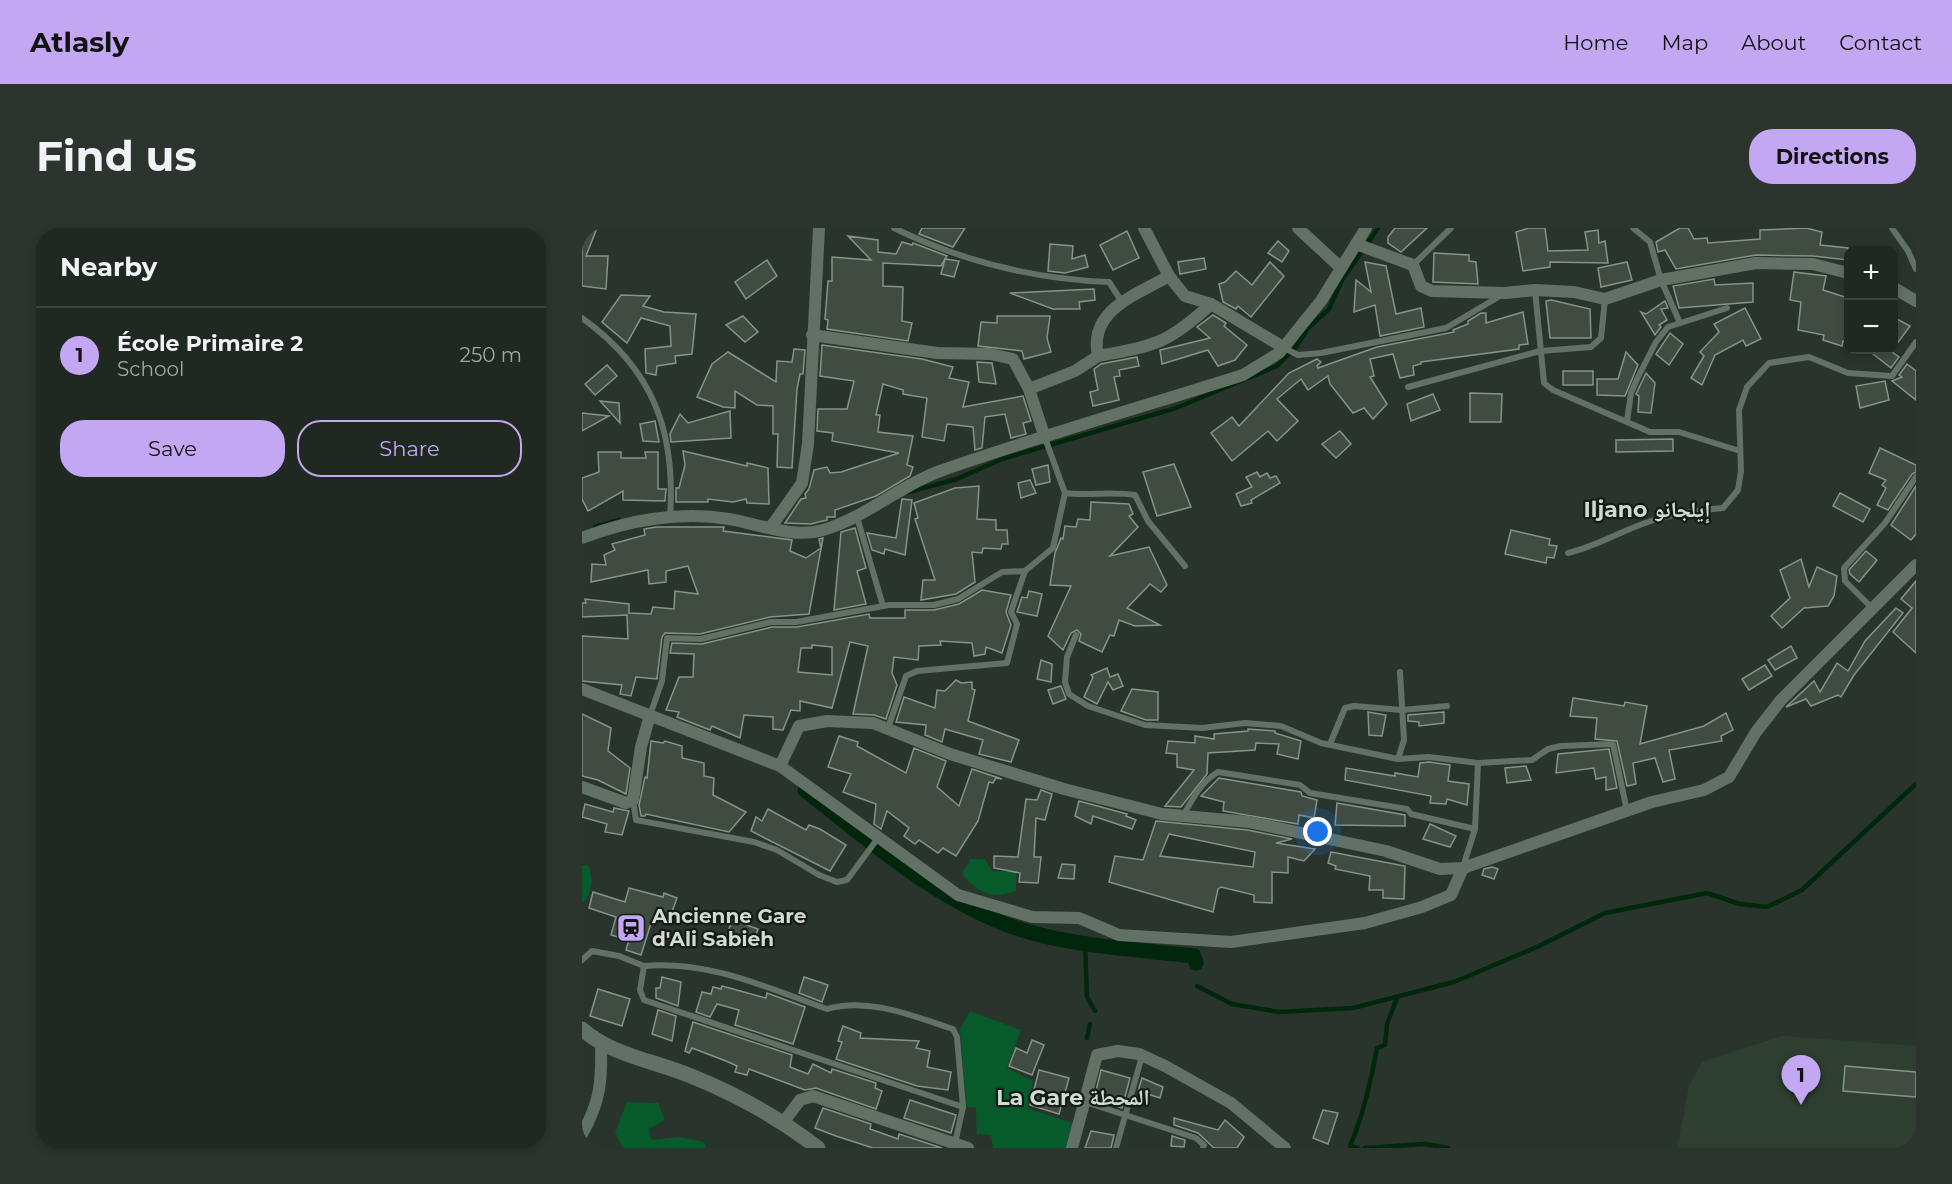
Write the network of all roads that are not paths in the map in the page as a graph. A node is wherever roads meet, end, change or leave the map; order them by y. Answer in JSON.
{"nodes":[{"id":1,"x":819,"y":228,"type":"edge"},
{"id":2,"x":894,"y":228,"type":"edge"},
{"id":3,"x":1144,"y":228,"type":"edge"},
{"id":4,"x":1298,"y":228,"type":"edge"},
{"id":5,"x":1366,"y":228,"type":"edge"},
{"id":6,"x":1451,"y":228,"type":"edge"},
{"id":7,"x":1633,"y":228,"type":"edge"},
{"id":8,"x":1892,"y":228,"type":"edge"},
{"id":9,"x":1356,"y":244,"type":"junction"},
{"id":10,"x":1413,"y":265,"type":"junction"},
{"id":11,"x":1341,"y":268,"type":"junction"},
{"id":12,"x":1916,"y":269,"type":"edge"},
{"id":13,"x":1844,"y":272,"type":"edge"},
{"id":14,"x":1169,"y":276,"type":"junction"},
{"id":15,"x":1661,"y":280,"type":"junction"},
{"id":16,"x":1535,"y":290,"type":"junction"},
{"id":17,"x":1898,"y":291,"type":"edge"},
{"id":18,"x":1504,"y":293,"type":"junction"},
{"id":19,"x":1605,"y":299,"type":"junction"},
{"id":20,"x":1916,"y":302,"type":"edge"},
{"id":21,"x":1122,"y":303,"type":"junction"},
{"id":22,"x":1211,"y":304,"type":"junction"},
{"id":23,"x":1727,"y":308,"type":"dead end"},
{"id":24,"x":582,"y":318,"type":"edge"},
{"id":25,"x":1680,"y":323,"type":"junction"},
{"id":26,"x":812,"y":335,"type":"junction"},
{"id":27,"x":1916,"y":342,"type":"edge"},
{"id":28,"x":1283,"y":347,"type":"junction"},
{"id":29,"x":1540,"y":351,"type":"junction"},
{"id":30,"x":1098,"y":356,"type":"junction"},
{"id":31,"x":1408,"y":387,"type":"dead end"},
{"id":32,"x":1029,"y":389,"type":"junction"},
{"id":33,"x":1627,"y":421,"type":"junction"},
{"id":34,"x":1045,"y":438,"type":"junction"},
{"id":35,"x":1740,"y":451,"type":"junction"},
{"id":36,"x":1916,"y":477,"type":"edge"},
{"id":37,"x":1065,"y":493,"type":"junction"},
{"id":38,"x":670,"y":517,"type":"junction"},
{"id":39,"x":857,"y":517,"type":"junction"},
{"id":40,"x":771,"y":527,"type":"junction"},
{"id":41,"x":582,"y":538,"type":"edge"},
{"id":42,"x":1568,"y":553,"type":"dead end"},
{"id":43,"x":1916,"y":565,"type":"edge"},
{"id":44,"x":1185,"y":566,"type":"dead end"},
{"id":45,"x":1025,"y":571,"type":"junction"},
{"id":46,"x":883,"y":606,"type":"junction"},
{"id":47,"x":1872,"y":608,"type":"junction"},
{"id":48,"x":1076,"y":635,"type":"dead end"},
{"id":49,"x":1400,"y":672,"type":"dead end"},
{"id":50,"x":582,"y":689,"type":"edge"},
{"id":51,"x":1447,"y":706,"type":"dead end"},
{"id":52,"x":1402,"y":710,"type":"junction"},
{"id":53,"x":650,"y":715,"type":"junction"},
{"id":54,"x":888,"y":728,"type":"junction"},
{"id":55,"x":1330,"y":744,"type":"junction"},
{"id":56,"x":1398,"y":759,"type":"junction"},
{"id":57,"x":1479,"y":763,"type":"junction"},
{"id":58,"x":780,"y":766,"type":"junction"},
{"id":59,"x":582,"y":788,"type":"edge"},
{"id":60,"x":633,"y":800,"type":"junction"},
{"id":61,"x":1627,"y":811,"type":"junction"},
{"id":62,"x":1183,"y":816,"type":"junction"},
{"id":63,"x":1474,"y":829,"type":"junction"},
{"id":64,"x":878,"y":838,"type":"junction"},
{"id":65,"x":1463,"y":868,"type":"junction"},
{"id":66,"x":582,"y":960,"type":"edge"},
{"id":67,"x":644,"y":966,"type":"junction"},
{"id":68,"x":582,"y":1029,"type":"edge"},
{"id":69,"x":601,"y":1042,"type":"junction"},
{"id":70,"x":1142,"y":1056,"type":"junction"},
{"id":71,"x":1084,"y":1102,"type":"junction"},
{"id":72,"x":963,"y":1107,"type":"junction"},
{"id":73,"x":1126,"y":1115,"type":"junction"},
{"id":74,"x":783,"y":1123,"type":"junction"},
{"id":75,"x":582,"y":1134,"type":"edge"},
{"id":76,"x":954,"y":1146,"type":"edge"},
{"id":77,"x":818,"y":1148,"type":"edge"},
{"id":78,"x":968,"y":1148,"type":"edge"},
{"id":79,"x":1072,"y":1148,"type":"edge"},
{"id":80,"x":1116,"y":1148,"type":"edge"},
{"id":81,"x":1203,"y":1148,"type":"edge"},
{"id":82,"x":1285,"y":1148,"type":"edge"}],
"edges":[{"from":1,"to":26,"type":"street"},
{"from":2,"to":21,"type":"lane"},
{"from":3,"to":14,"type":"street"},
{"from":4,"to":11,"type":"street"},
{"from":5,"to":9,"type":"street"},
{"from":6,"to":10,"type":"lane"},
{"from":7,"to":15,"type":"lane"},
{"from":8,"to":12,"type":"lane"},
{"from":9,"to":10,"type":"street"},
{"from":9,"to":11,"type":"street"},
{"from":10,"to":18,"type":"street"},
{"from":11,"to":28,"type":"street"},
{"from":13,"to":15,"type":"street"},
{"from":14,"to":21,"type":"street"},
{"from":14,"to":22,"type":"street"},
{"from":15,"to":19,"type":"street"},
{"from":15,"to":25,"type":"lane"},
{"from":16,"to":18,"type":"street"},
{"from":16,"to":19,"type":"street"},
{"from":16,"to":29,"type":"lane"},
{"from":17,"to":20,"type":"street"},
{"from":18,"to":28,"type":"lane"},
{"from":19,"to":29,"type":"lane"},
{"from":21,"to":30,"type":"street"},
{"from":22,"to":28,"type":"street"},
{"from":22,"to":30,"type":"street"},
{"from":23,"to":25,"type":"lane"},
{"from":24,"to":38,"type":"lane"},
{"from":25,"to":33,"type":"lane"},
{"from":26,"to":32,"type":"street"},
{"from":26,"to":40,"type":"street"},
{"from":27,"to":35,"type":"lane"},
{"from":28,"to":34,"type":"street"},
{"from":29,"to":31,"type":"lane"},
{"from":29,"to":33,"type":"lane"},
{"from":30,"to":32,"type":"street"},
{"from":32,"to":34,"type":"street"},
{"from":33,"to":35,"type":"lane"},
{"from":34,"to":37,"type":"lane"},
{"from":34,"to":39,"type":"street"},
{"from":35,"to":42,"type":"lane"},
{"from":36,"to":47,"type":"lane"},
{"from":37,"to":44,"type":"lane"},
{"from":37,"to":45,"type":"lane"},
{"from":38,"to":40,"type":"street"},
{"from":38,"to":41,"type":"street"},
{"from":39,"to":40,"type":"street"},
{"from":39,"to":46,"type":"lane"},
{"from":43,"to":47,"type":"street"},
{"from":45,"to":46,"type":"lane"},
{"from":45,"to":54,"type":"lane"},
{"from":46,"to":53,"type":"lane"},
{"from":47,"to":61,"type":"street"},
{"from":48,"to":55,"type":"lane"},
{"from":49,"to":52,"type":"lane"},
{"from":50,"to":53,"type":"street"},
{"from":51,"to":52,"type":"lane"},
{"from":52,"to":55,"type":"lane"},
{"from":52,"to":56,"type":"lane"},
{"from":53,"to":58,"type":"street"},
{"from":53,"to":60,"type":"street"},
{"from":54,"to":58,"type":"street"},
{"from":54,"to":62,"type":"street"},
{"from":55,"to":56,"type":"lane"},
{"from":56,"to":57,"type":"lane"},
{"from":57,"to":61,"type":"lane"},
{"from":57,"to":63,"type":"lane"},
{"from":58,"to":64,"type":"street"},
{"from":59,"to":60,"type":"street"},
{"from":60,"to":64,"type":"lane"},
{"from":61,"to":65,"type":"street"},
{"from":62,"to":63,"type":"lane"},
{"from":62,"to":65,"type":"street"},
{"from":63,"to":65,"type":"lane"},
{"from":64,"to":65,"type":"street"},
{"from":66,"to":67,"type":"lane"},
{"from":67,"to":72,"type":"lane"},
{"from":67,"to":72,"type":"lane"},
{"from":68,"to":69,"type":"main road"},
{"from":69,"to":74,"type":"main road"},
{"from":69,"to":75,"type":"street"},
{"from":70,"to":71,"type":"street"},
{"from":70,"to":73,"type":"lane"},
{"from":70,"to":82,"type":"street"},
{"from":71,"to":73,"type":"lane"},
{"from":71,"to":79,"type":"street"},
{"from":72,"to":76,"type":"lane"},
{"from":73,"to":80,"type":"lane"},
{"from":73,"to":81,"type":"lane"},
{"from":74,"to":76,"type":"street"},
{"from":74,"to":77,"type":"main road"},
{"from":76,"to":78,"type":"street"}]}
